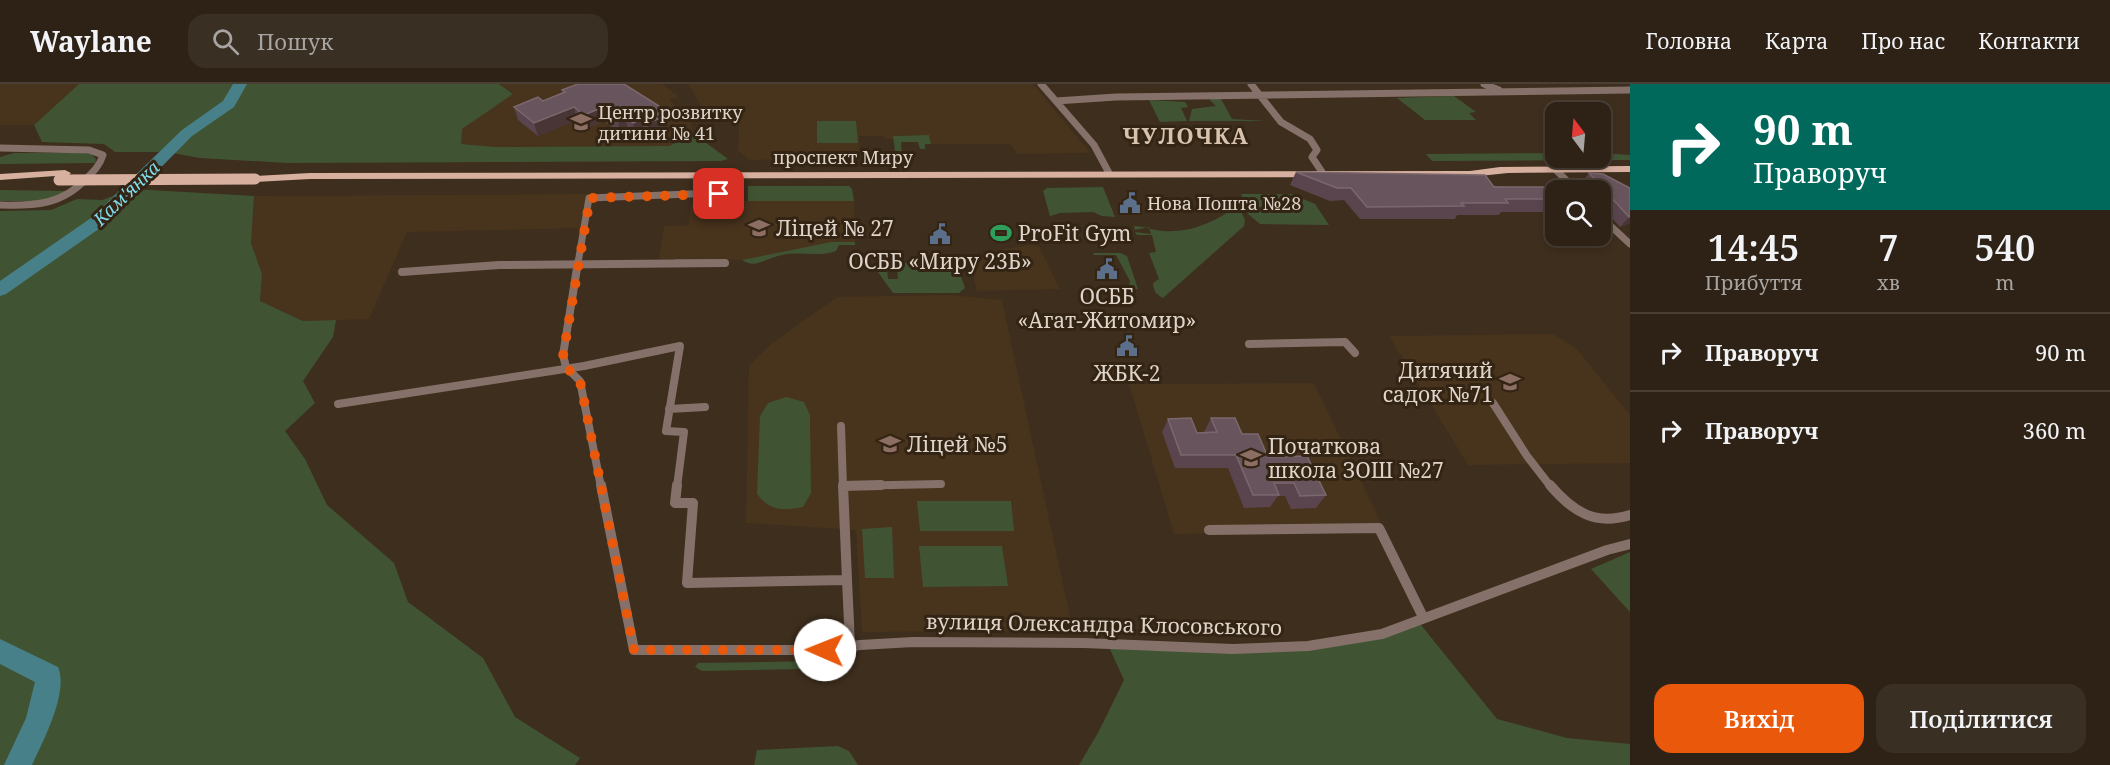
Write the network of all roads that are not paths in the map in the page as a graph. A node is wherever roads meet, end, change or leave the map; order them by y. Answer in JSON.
{"nodes":[{"id":1,"x":1041,"y":84,"type":"edge"},
{"id":2,"x":1251,"y":84,"type":"edge"},
{"id":3,"x":1484,"y":84,"type":"edge"},
{"id":4,"x":1630,"y":90,"type":"edge"},
{"id":5,"x":1504,"y":92,"type":"junction"},
{"id":6,"x":1259,"y":96,"type":"junction"},
{"id":7,"x":1056,"y":101,"type":"junction"},
{"id":8,"x":0,"y":148,"type":"edge"},
{"id":9,"x":1630,"y":169,"type":"edge"},
{"id":10,"x":1556,"y":170,"type":"junction"},
{"id":11,"x":1322,"y":172,"type":"junction"},
{"id":12,"x":1109,"y":173,"type":"junction"},
{"id":13,"x":741,"y":175,"type":"junction"},
{"id":14,"x":0,"y":177,"type":"edge"},
{"id":15,"x":1566,"y":180,"type":"edge"},
{"id":16,"x":0,"y":205,"type":"edge"},
{"id":17,"x":1611,"y":226,"type":"edge"},
{"id":18,"x":1630,"y":244,"type":"edge"},
{"id":19,"x":725,"y":263,"type":"dead end"},
{"id":20,"x":579,"y":264,"type":"junction"},
{"id":21,"x":402,"y":272,"type":"dead end"},
{"id":22,"x":1249,"y":344,"type":"dead end"},
{"id":23,"x":1355,"y":353,"type":"dead end"},
{"id":24,"x":566,"y":367,"type":"junction"},
{"id":25,"x":1493,"y":403,"type":"dead end"},
{"id":26,"x":338,"y":404,"type":"dead end"},
{"id":27,"x":705,"y":407,"type":"dead end"},
{"id":28,"x":669,"y":409,"type":"junction"},
{"id":29,"x":841,"y":426,"type":"dead end"},
{"id":30,"x":941,"y":483,"type":"dead end"},
{"id":31,"x":843,"y":486,"type":"junction"},
{"id":32,"x":1630,"y":515,"type":"edge"},
{"id":33,"x":1209,"y":530,"type":"dead end"},
{"id":34,"x":1630,"y":544,"type":"edge"},
{"id":35,"x":847,"y":580,"type":"junction"},
{"id":36,"x":1423,"y":617,"type":"junction"},
{"id":37,"x":850,"y":645,"type":"junction"}],
"edges":[{"from":1,"to":7,"type":"street"},
{"from":2,"to":6,"type":"street"},
{"from":3,"to":5,"type":"street"},
{"from":4,"to":5,"type":"street"},
{"from":5,"to":6,"type":"street"},
{"from":6,"to":7,"type":"street"},
{"from":6,"to":11,"type":"street"},
{"from":7,"to":12,"type":"street"},
{"from":8,"to":16,"type":"street"},
{"from":9,"to":10,"type":"main road","name":"проспект Миру"},
{"from":10,"to":11,"type":"main road","name":"проспект Миру"},
{"from":10,"to":15,"type":"street"},
{"from":11,"to":12,"type":"main road","name":"проспект Миру"},
{"from":12,"to":13,"type":"main road","name":"проспект Миру"},
{"from":13,"to":14,"type":"main road","name":"проспект Миру","bridge":true},
{"from":13,"to":20,"type":"street"},
{"from":17,"to":18,"type":"street"},
{"from":19,"to":20,"type":"street"},
{"from":20,"to":21,"type":"street"},
{"from":20,"to":24,"type":"street"},
{"from":22,"to":23,"type":"street"},
{"from":24,"to":26,"type":"street"},
{"from":24,"to":28,"type":"street"},
{"from":24,"to":37,"type":"street","name":"вулиця Олександра Клосовського"},
{"from":25,"to":32,"type":"street"},
{"from":27,"to":28,"type":"street"},
{"from":28,"to":35,"type":"street"},
{"from":29,"to":31,"type":"street"},
{"from":30,"to":31,"type":"street"},
{"from":31,"to":35,"type":"street"},
{"from":33,"to":36,"type":"street"},
{"from":34,"to":36,"type":"street","name":"вулиця Олександра Клосовського"},
{"from":35,"to":37,"type":"street"},
{"from":36,"to":37,"type":"street","name":"вулиця Олександра Клосовського"}]}
